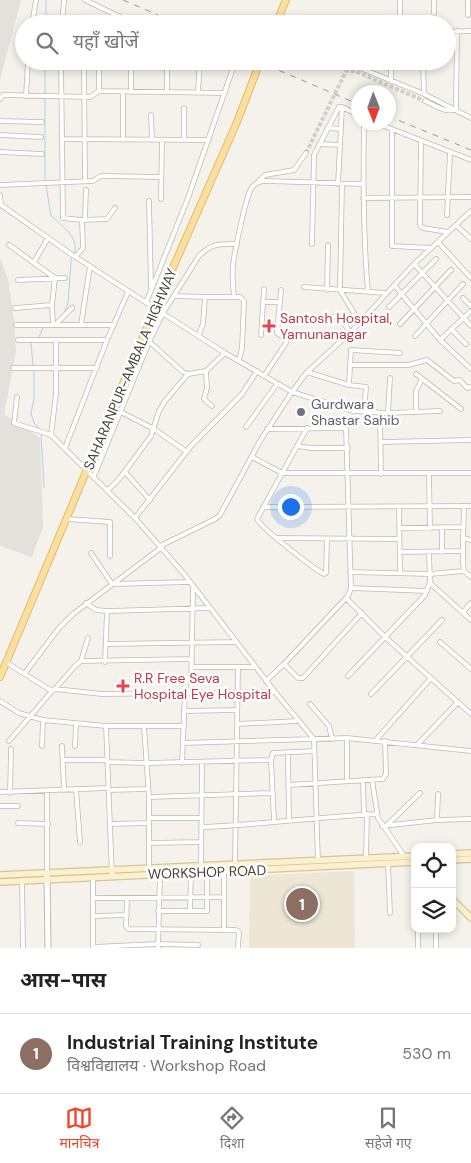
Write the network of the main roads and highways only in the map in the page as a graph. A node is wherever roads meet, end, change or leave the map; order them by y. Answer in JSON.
{"nodes":[{"id":1,"x":286,"y":0,"type":"edge"},
{"id":2,"x":280,"y":15,"type":"edge"},
{"id":3,"x":257,"y":70,"type":"edge"},
{"id":4,"x":0,"y":678,"type":"edge"},
{"id":5,"x":471,"y":853,"type":"edge"},
{"id":6,"x":456,"y":854,"type":"edge"},
{"id":7,"x":404,"y":856,"type":"junction"},
{"id":8,"x":411,"y":856,"type":"edge"},
{"id":9,"x":471,"y":859,"type":"edge"},
{"id":10,"x":456,"y":860,"type":"edge"},
{"id":11,"x":411,"y":861,"type":"edge"},
{"id":12,"x":411,"y":863,"type":"edge"},
{"id":13,"x":234,"y":868,"type":"junction"},
{"id":14,"x":191,"y":869,"type":"junction"},
{"id":15,"x":203,"y":870,"type":"junction"},
{"id":16,"x":112,"y":873,"type":"junction"},
{"id":17,"x":0,"y":875,"type":"edge"},
{"id":18,"x":47,"y":876,"type":"junction"},
{"id":19,"x":0,"y":882,"type":"edge"},
{"id":20,"x":456,"y":903,"type":"edge"},
{"id":21,"x":471,"y":918,"type":"edge"}],
"edges":[{"from":1,"to":2,"type":"main road"},
{"from":3,"to":4,"type":"main road","name":"SAHARANPUR-AMBALA HIGHWAY","bridge":true},
{"from":5,"to":6,"type":"main road"},
{"from":7,"to":8,"type":"main road","name":"WORKSHOP ROAD"},
{"from":7,"to":11,"type":"main road"},
{"from":7,"to":13,"type":"main road","name":"WORKSHOP ROAD"},
{"from":9,"to":10,"type":"main road"},
{"from":12,"to":13,"type":"main road","name":"WORKSHOP ROAD"},
{"from":13,"to":15,"type":"main road","name":"WORKSHOP ROAD"},
{"from":13,"to":15,"type":"main road","name":"WORKSHOP ROAD"},
{"from":14,"to":15,"type":"main road","name":"WORKSHOP ROAD"},
{"from":14,"to":16,"type":"main road","name":"WORKSHOP ROAD"},
{"from":14,"to":16,"type":"main road","name":"WORKSHOP ROAD"},
{"from":16,"to":18,"type":"main road","name":"WORKSHOP ROAD"},
{"from":16,"to":18,"type":"main road","name":"WORKSHOP ROAD"},
{"from":17,"to":18,"type":"main road","name":"WORKSHOP ROAD"},
{"from":18,"to":19,"type":"main road","name":"WORKSHOP ROAD"},
{"from":20,"to":21,"type":"main road"}]}
